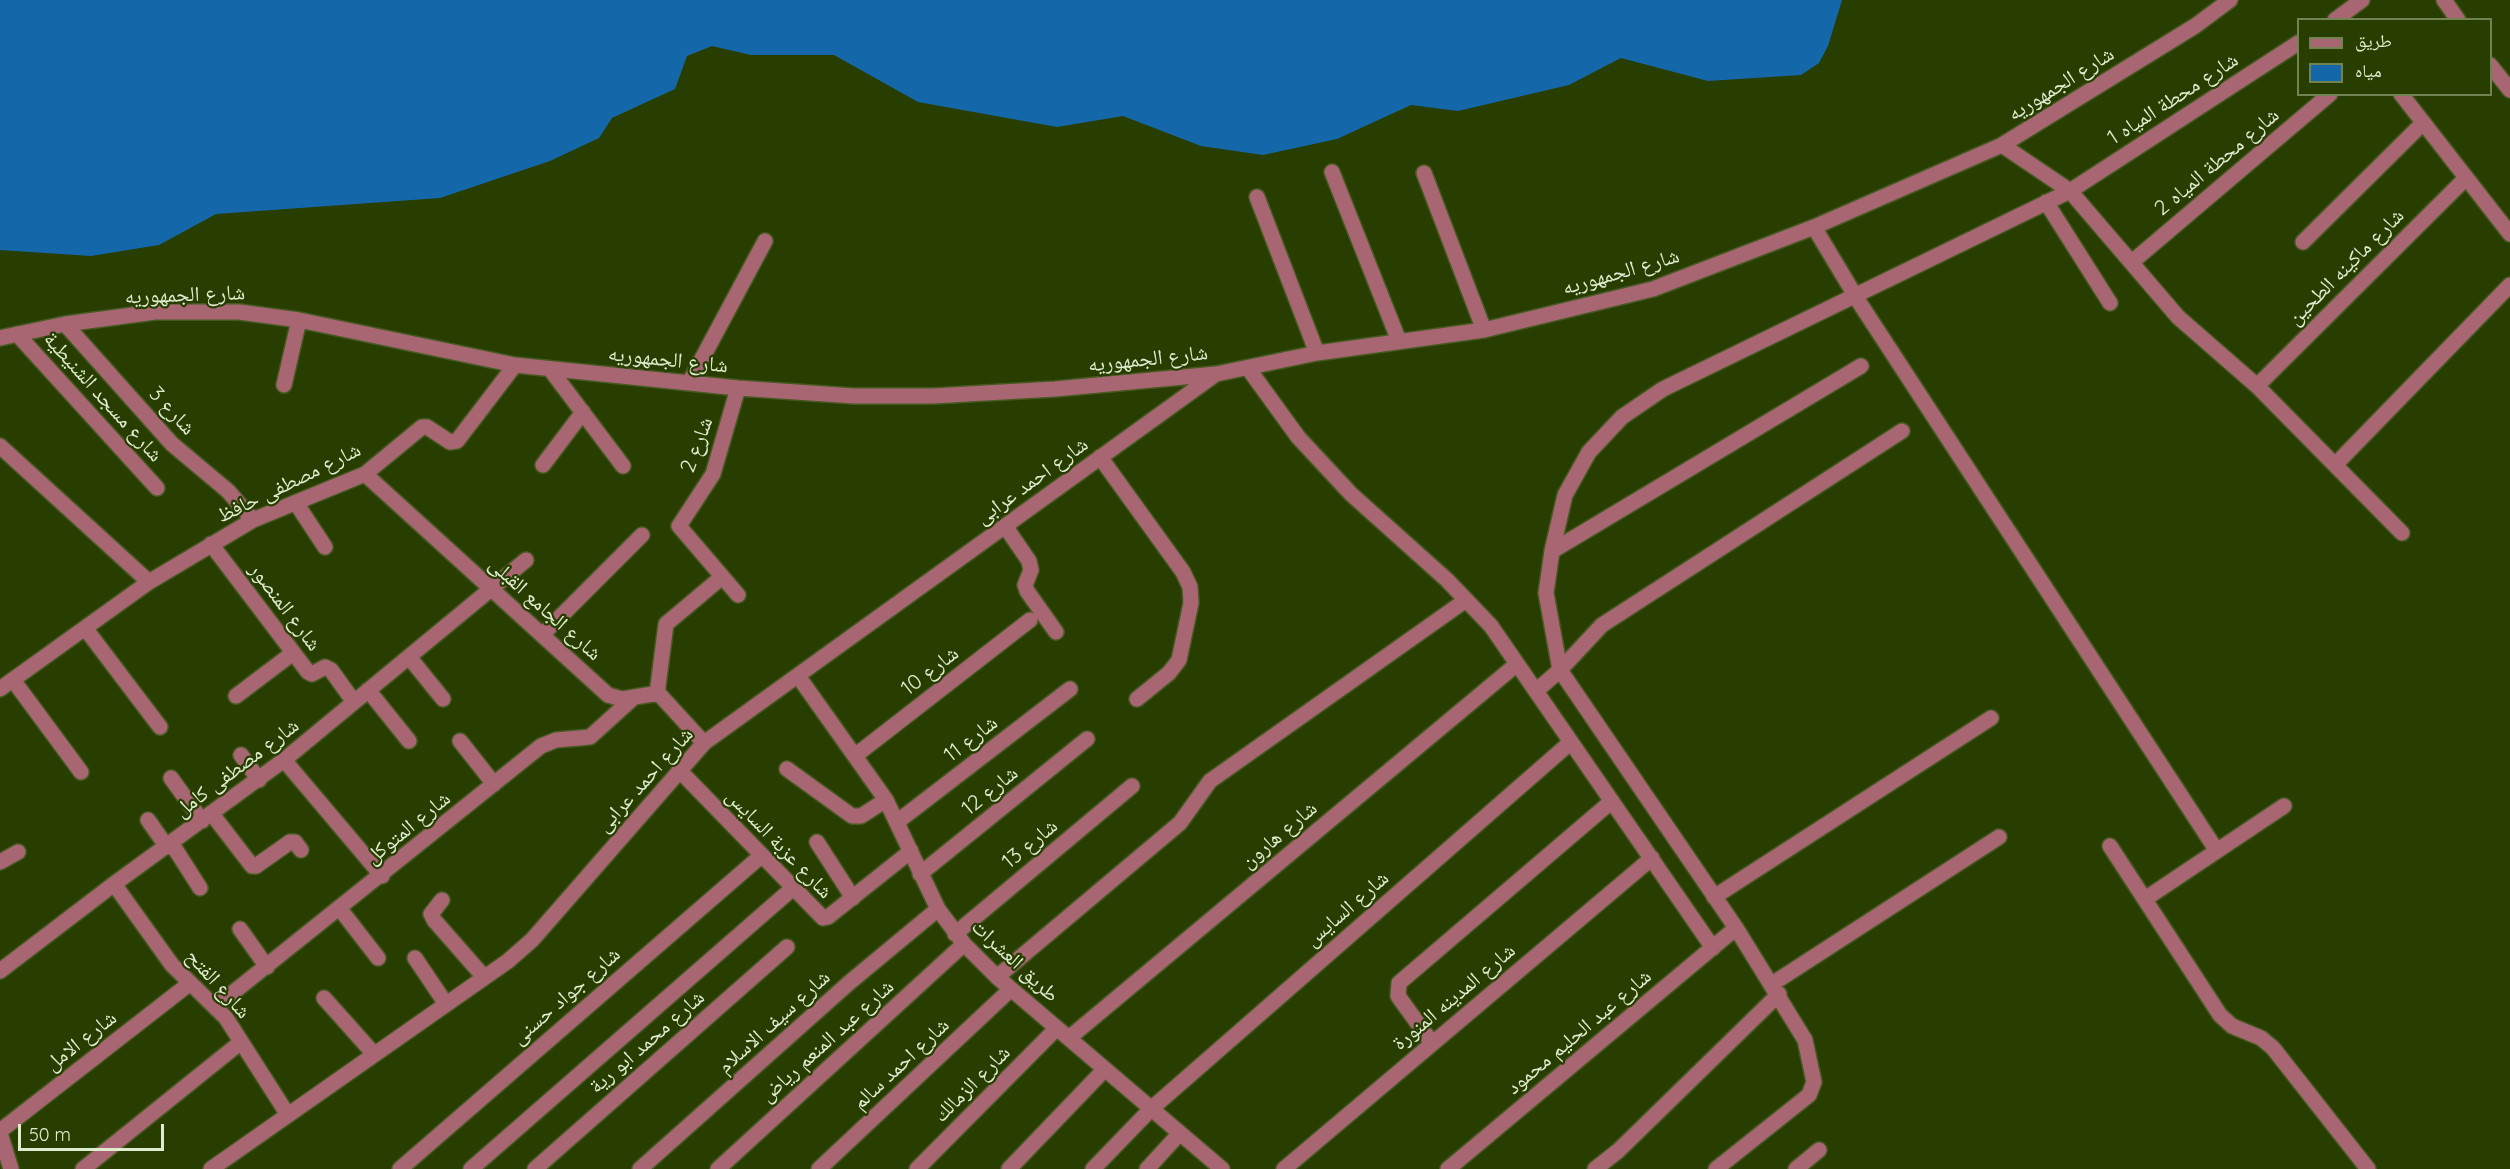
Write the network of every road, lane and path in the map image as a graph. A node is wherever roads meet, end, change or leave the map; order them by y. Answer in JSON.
{"nodes":[{"id":1,"x":2230,"y":0,"type":"edge"},
{"id":2,"x":2361,"y":0,"type":"edge"},
{"id":3,"x":2444,"y":0,"type":"edge"},
{"id":4,"x":2339,"y":18,"type":"edge"},
{"id":5,"x":2457,"y":18,"type":"edge"},
{"id":6,"x":2297,"y":44,"type":"edge"},
{"id":7,"x":2492,"y":68,"type":"edge"},
{"id":8,"x":2510,"y":90,"type":"edge"},
{"id":9,"x":2328,"y":96,"type":"edge"},
{"id":10,"x":2403,"y":96,"type":"edge"},
{"id":11,"x":2423,"y":123,"type":"junction"},
{"id":12,"x":2001,"y":146,"type":"junction"},
{"id":13,"x":1332,"y":172,"type":"dead end"},
{"id":14,"x":1424,"y":173,"type":"dead end"},
{"id":15,"x":2466,"y":177,"type":"junction"},
{"id":16,"x":2070,"y":191,"type":"junction"},
{"id":17,"x":1257,"y":197,"type":"dead end"},
{"id":18,"x":2046,"y":202,"type":"junction"},
{"id":19,"x":1814,"y":227,"type":"junction"},
{"id":20,"x":2510,"y":234,"type":"edge"},
{"id":21,"x":765,"y":241,"type":"dead end"},
{"id":22,"x":2304,"y":243,"type":"dead end"},
{"id":23,"x":2132,"y":262,"type":"junction"},
{"id":24,"x":2510,"y":285,"type":"edge"},
{"id":25,"x":1855,"y":296,"type":"junction"},
{"id":26,"x":2110,"y":303,"type":"dead end"},
{"id":27,"x":299,"y":320,"type":"junction"},
{"id":28,"x":65,"y":324,"type":"junction"},
{"id":29,"x":1484,"y":330,"type":"junction"},
{"id":30,"x":16,"y":334,"type":"junction"},
{"id":31,"x":0,"y":338,"type":"edge"},
{"id":32,"x":1399,"y":341,"type":"junction"},
{"id":33,"x":1317,"y":353,"type":"junction"},
{"id":34,"x":515,"y":365,"type":"junction"},
{"id":35,"x":1861,"y":366,"type":"dead end"},
{"id":36,"x":1248,"y":368,"type":"junction"},
{"id":37,"x":550,"y":369,"type":"junction"},
{"id":38,"x":1216,"y":374,"type":"junction"},
{"id":39,"x":689,"y":383,"type":"junction"},
{"id":40,"x":284,"y":385,"type":"dead end"},
{"id":41,"x":2257,"y":387,"type":"junction"},
{"id":42,"x":738,"y":388,"type":"junction"},
{"id":43,"x":583,"y":412,"type":"junction"},
{"id":44,"x":1902,"y":431,"type":"dead end"},
{"id":45,"x":0,"y":446,"type":"edge"},
{"id":46,"x":1100,"y":457,"type":"junction"},
{"id":47,"x":543,"y":465,"type":"dead end"},
{"id":48,"x":2335,"y":465,"type":"junction"},
{"id":49,"x":623,"y":466,"type":"dead end"},
{"id":50,"x":365,"y":474,"type":"junction"},
{"id":51,"x":158,"y":488,"type":"dead end"},
{"id":52,"x":296,"y":502,"type":"junction"},
{"id":53,"x":253,"y":520,"type":"junction"},
{"id":54,"x":1005,"y":526,"type":"junction"},
{"id":55,"x":2402,"y":533,"type":"dead end"},
{"id":56,"x":642,"y":535,"type":"dead end"},
{"id":57,"x":211,"y":544,"type":"junction"},
{"id":58,"x":325,"y":547,"type":"dead end"},
{"id":59,"x":1552,"y":551,"type":"junction"},
{"id":60,"x":526,"y":560,"type":"dead end"},
{"id":61,"x":722,"y":577,"type":"junction"},
{"id":62,"x":148,"y":582,"type":"junction"},
{"id":63,"x":493,"y":590,"type":"junction"},
{"id":64,"x":738,"y":595,"type":"dead end"},
{"id":65,"x":1466,"y":600,"type":"junction"},
{"id":66,"x":1030,"y":620,"type":"dead end"},
{"id":67,"x":85,"y":628,"type":"junction"},
{"id":68,"x":1056,"y":632,"type":"dead end"},
{"id":69,"x":542,"y":635,"type":"junction"},
{"id":70,"x":293,"y":653,"type":"junction"},
{"id":71,"x":409,"y":657,"type":"junction"},
{"id":72,"x":1517,"y":664,"type":"junction"},
{"id":73,"x":1560,"y":670,"type":"junction"},
{"id":74,"x":798,"y":676,"type":"junction"},
{"id":75,"x":13,"y":680,"type":"junction"},
{"id":76,"x":1070,"y":689,"type":"dead end"},
{"id":77,"x":0,"y":690,"type":"edge"},
{"id":78,"x":368,"y":690,"type":"junction"},
{"id":79,"x":1536,"y":691,"type":"junction"},
{"id":80,"x":657,"y":694,"type":"junction"},
{"id":81,"x":236,"y":696,"type":"dead end"},
{"id":82,"x":443,"y":699,"type":"dead end"},
{"id":83,"x":632,"y":699,"type":"junction"},
{"id":84,"x":1137,"y":699,"type":"dead end"},
{"id":85,"x":354,"y":702,"type":"junction"},
{"id":86,"x":1991,"y":718,"type":"dead end"},
{"id":87,"x":160,"y":727,"type":"dead end"},
{"id":88,"x":1087,"y":739,"type":"dead end"},
{"id":89,"x":409,"y":741,"type":"dead end"},
{"id":90,"x":460,"y":741,"type":"dead end"},
{"id":91,"x":1571,"y":742,"type":"junction"},
{"id":92,"x":704,"y":743,"type":"junction"},
{"id":93,"x":241,"y":755,"type":"dead end"},
{"id":94,"x":856,"y":755,"type":"junction"},
{"id":95,"x":284,"y":760,"type":"junction"},
{"id":96,"x":787,"y":769,"type":"dead end"},
{"id":97,"x":679,"y":770,"type":"junction"},
{"id":98,"x":81,"y":772,"type":"dead end"},
{"id":99,"x":171,"y":778,"type":"dead end"},
{"id":100,"x":259,"y":780,"type":"junction"},
{"id":101,"x":494,"y":784,"type":"junction"},
{"id":102,"x":1132,"y":786,"type":"dead end"},
{"id":103,"x":886,"y":800,"type":"junction"},
{"id":104,"x":1612,"y":801,"type":"junction"},
{"id":105,"x":2284,"y":806,"type":"dead end"},
{"id":106,"x":207,"y":818,"type":"junction"},
{"id":107,"x":148,"y":820,"type":"dead end"},
{"id":108,"x":897,"y":822,"type":"junction"},
{"id":109,"x":1999,"y":837,"type":"dead end"},
{"id":110,"x":817,"y":842,"type":"dead end"},
{"id":111,"x":169,"y":845,"type":"junction"},
{"id":112,"x":2110,"y":846,"type":"dead end"},
{"id":113,"x":301,"y":850,"type":"dead end"},
{"id":114,"x":911,"y":851,"type":"junction"},
{"id":115,"x":2217,"y":851,"type":"junction"},
{"id":116,"x":18,"y":852,"type":"dead end"},
{"id":117,"x":761,"y":856,"type":"junction"},
{"id":118,"x":1652,"y":858,"type":"junction"},
{"id":119,"x":0,"y":862,"type":"edge"},
{"id":120,"x":920,"y":874,"type":"junction"},
{"id":121,"x":382,"y":876,"type":"junction"},
{"id":122,"x":114,"y":884,"type":"junction"},
{"id":123,"x":200,"y":888,"type":"dead end"},
{"id":124,"x":793,"y":888,"type":"junction"},
{"id":125,"x":1714,"y":897,"type":"junction"},
{"id":126,"x":853,"y":898,"type":"junction"},
{"id":127,"x":2145,"y":899,"type":"junction"},
{"id":128,"x":442,"y":900,"type":"dead end"},
{"id":129,"x":340,"y":909,"type":"junction"},
{"id":130,"x":938,"y":909,"type":"junction"},
{"id":131,"x":1736,"y":928,"type":"junction"},
{"id":132,"x":240,"y":929,"type":"dead end"},
{"id":133,"x":960,"y":939,"type":"junction"},
{"id":134,"x":787,"y":947,"type":"dead end"},
{"id":135,"x":1713,"y":948,"type":"junction"},
{"id":136,"x":378,"y":958,"type":"dead end"},
{"id":137,"x":415,"y":958,"type":"dead end"},
{"id":138,"x":267,"y":967,"type":"junction"},
{"id":139,"x":0,"y":971,"type":"edge"},
{"id":140,"x":484,"y":976,"type":"junction"},
{"id":141,"x":998,"y":977,"type":"junction"},
{"id":142,"x":189,"y":984,"type":"junction"},
{"id":143,"x":1011,"y":989,"type":"junction"},
{"id":144,"x":1775,"y":989,"type":"junction"},
{"id":145,"x":324,"y":998,"type":"dead end"},
{"id":146,"x":446,"y":1004,"type":"junction"},
{"id":147,"x":215,"y":1007,"type":"junction"},
{"id":148,"x":1063,"y":1033,"type":"junction"},
{"id":149,"x":241,"y":1042,"type":"junction"},
{"id":150,"x":1432,"y":1043,"type":"junction"},
{"id":151,"x":374,"y":1054,"type":"junction"},
{"id":152,"x":1105,"y":1069,"type":"junction"},
{"id":153,"x":1151,"y":1109,"type":"junction"},
{"id":154,"x":288,"y":1115,"type":"junction"},
{"id":155,"x":0,"y":1132,"type":"edge"},
{"id":156,"x":1180,"y":1133,"type":"junction"},
{"id":157,"x":1819,"y":1150,"type":"dead end"},
{"id":158,"x":11,"y":1169,"type":"edge"},
{"id":159,"x":83,"y":1169,"type":"edge"},
{"id":160,"x":211,"y":1169,"type":"edge"},
{"id":161,"x":400,"y":1169,"type":"edge"},
{"id":162,"x":471,"y":1169,"type":"edge"},
{"id":163,"x":535,"y":1169,"type":"edge"},
{"id":164,"x":640,"y":1169,"type":"edge"},
{"id":165,"x":718,"y":1169,"type":"edge"},
{"id":166,"x":819,"y":1169,"type":"edge"},
{"id":167,"x":917,"y":1169,"type":"edge"},
{"id":168,"x":1009,"y":1169,"type":"edge"},
{"id":169,"x":1094,"y":1169,"type":"edge"},
{"id":170,"x":1147,"y":1169,"type":"edge"},
{"id":171,"x":1222,"y":1169,"type":"edge"},
{"id":172,"x":1284,"y":1169,"type":"edge"},
{"id":173,"x":1448,"y":1169,"type":"edge"},
{"id":174,"x":1595,"y":1169,"type":"edge"},
{"id":175,"x":1716,"y":1169,"type":"edge"},
{"id":176,"x":1796,"y":1169,"type":"edge"},
{"id":177,"x":2368,"y":1169,"type":"edge"}],
"edges":[{"from":1,"to":12,"type":"street","name":"شارع الجمهوريه"},
{"from":2,"to":4,"type":"street"},
{"from":3,"to":5,"type":"street"},
{"from":6,"to":16,"type":"street","name":"شارع محطة المياه 1"},
{"from":7,"to":8,"type":"street"},
{"from":9,"to":23,"type":"street","name":"شارع محطة المياه 2"},
{"from":10,"to":11,"type":"street"},
{"from":11,"to":15,"type":"street"},
{"from":11,"to":22,"type":"street"},
{"from":12,"to":16,"type":"street"},
{"from":12,"to":19,"type":"street","name":"شارع الجمهوريه"},
{"from":13,"to":32,"type":"street"},
{"from":14,"to":29,"type":"street"},
{"from":15,"to":20,"type":"street"},
{"from":15,"to":41,"type":"street","name":"شارع ماكينه الطحين"},
{"from":16,"to":18,"type":"street","name":"شارع محطة المياه 1"},
{"from":16,"to":23,"type":"street"},
{"from":17,"to":33,"type":"street"},
{"from":18,"to":25,"type":"street","name":"شارع محطة المياه 1"},
{"from":18,"to":26,"type":"street"},
{"from":19,"to":25,"type":"street"},
{"from":19,"to":29,"type":"street","name":"شارع الجمهوريه"},
{"from":21,"to":39,"type":"street"},
{"from":23,"to":41,"type":"street"},
{"from":24,"to":48,"type":"street"},
{"from":25,"to":59,"type":"street","name":"شارع محطة المياه 1"},
{"from":25,"to":115,"type":"street"},
{"from":27,"to":28,"type":"street","name":"شارع الجمهوريه"},
{"from":27,"to":34,"type":"street","name":"شارع الجمهوريه"},
{"from":27,"to":40,"type":"street"},
{"from":28,"to":30,"type":"street","name":"شارع الجمهوريه"},
{"from":28,"to":53,"type":"street","name":"شارع 3"},
{"from":29,"to":32,"type":"street","name":"شارع الجمهوريه"},
{"from":30,"to":31,"type":"street","name":"شارع الجمهوريه"},
{"from":30,"to":51,"type":"street","name":"شارع مسجد الشنيطية"},
{"from":32,"to":33,"type":"street","name":"شارع الجمهوريه"},
{"from":33,"to":36,"type":"street","name":"شارع الجمهوريه"},
{"from":34,"to":37,"type":"street","name":"شارع الجمهوريه"},
{"from":34,"to":50,"type":"street","name":"شارع مصطفى حافظ"},
{"from":35,"to":59,"type":"street"},
{"from":36,"to":38,"type":"street","name":"شارع الجمهوريه"},
{"from":36,"to":65,"type":"street"},
{"from":37,"to":39,"type":"street","name":"شارع الجمهوريه"},
{"from":37,"to":43,"type":"street"},
{"from":38,"to":42,"type":"street","name":"شارع الجمهوريه"},
{"from":38,"to":46,"type":"street","name":"شارع احمد عرابى"},
{"from":39,"to":42,"type":"street","name":"شارع الجمهوريه"},
{"from":41,"to":48,"type":"street"},
{"from":42,"to":61,"type":"street","name":"شارع 2"},
{"from":43,"to":47,"type":"street"},
{"from":43,"to":49,"type":"street"},
{"from":44,"to":73,"type":"street"},
{"from":45,"to":62,"type":"street"},
{"from":46,"to":54,"type":"street","name":"شارع احمد عرابى"},
{"from":46,"to":84,"type":"street"},
{"from":48,"to":55,"type":"street"},
{"from":50,"to":52,"type":"street","name":"شارع مصطفى حافظ"},
{"from":50,"to":63,"type":"street","name":"شارع الجامع القبلى"},
{"from":52,"to":53,"type":"street","name":"شارع مصطفى حافظ"},
{"from":52,"to":58,"type":"street"},
{"from":53,"to":57,"type":"street","name":"شارع مصطفى حافظ"},
{"from":54,"to":68,"type":"street"},
{"from":54,"to":74,"type":"street","name":"شارع احمد عرابى"},
{"from":56,"to":69,"type":"street"},
{"from":57,"to":62,"type":"street","name":"شارع مصطفى حافظ"},
{"from":57,"to":70,"type":"street","name":"شارع المنصور"},
{"from":59,"to":73,"type":"street","name":"شارع محطة المياه 1"},
{"from":60,"to":63,"type":"street","name":"شارع مصطفى كامل"},
{"from":61,"to":64,"type":"street","name":"شارع 2"},
{"from":61,"to":80,"type":"street"},
{"from":62,"to":67,"type":"street","name":"شارع مصطفى حافظ"},
{"from":63,"to":69,"type":"street","name":"شارع الجامع القبلى"},
{"from":63,"to":71,"type":"street","name":"شارع مصطفى كامل"},
{"from":65,"to":72,"type":"street"},
{"from":65,"to":141,"type":"street"},
{"from":66,"to":94,"type":"street","name":"شارع 10"},
{"from":67,"to":75,"type":"street","name":"شارع مصطفى حافظ"},
{"from":67,"to":87,"type":"street"},
{"from":69,"to":83,"type":"street","name":"شارع الجامع القبلى"},
{"from":70,"to":81,"type":"street"},
{"from":70,"to":85,"type":"street","name":"شارع المنصور"},
{"from":71,"to":78,"type":"street","name":"شارع مصطفى كامل"},
{"from":71,"to":82,"type":"street"},
{"from":72,"to":79,"type":"street"},
{"from":72,"to":148,"type":"street","name":"شارع هارون"},
{"from":73,"to":79,"type":"street"},
{"from":73,"to":125,"type":"street"},
{"from":74,"to":92,"type":"street","name":"شارع احمد عرابى"},
{"from":74,"to":94,"type":"street","name":"طريق العشرات"},
{"from":75,"to":77,"type":"street","name":"شارع مصطفى حافظ"},
{"from":75,"to":98,"type":"street"},
{"from":76,"to":108,"type":"street","name":"شارع 11"},
{"from":78,"to":85,"type":"street","name":"شارع مصطفى كامل"},
{"from":78,"to":89,"type":"street"},
{"from":79,"to":91,"type":"street"},
{"from":80,"to":83,"type":"street","name":"شارع الجامع القبلى"},
{"from":80,"to":92,"type":"street"},
{"from":83,"to":101,"type":"street","name":"شارع المتوكل"},
{"from":85,"to":95,"type":"street","name":"شارع مصطفى كامل"},
{"from":86,"to":125,"type":"street"},
{"from":88,"to":120,"type":"street","name":"شارع 12"},
{"from":90,"to":101,"type":"street"},
{"from":91,"to":104,"type":"street"},
{"from":91,"to":153,"type":"street","name":"شارع السايس"},
{"from":92,"to":97,"type":"street","name":"شارع احمد عرابى"},
{"from":93,"to":100,"type":"street"},
{"from":94,"to":103,"type":"street","name":"طريق العشرات"},
{"from":95,"to":100,"type":"street","name":"شارع مصطفى كامل"},
{"from":95,"to":121,"type":"street"},
{"from":96,"to":103,"type":"street"},
{"from":97,"to":117,"type":"street","name":"شارع عزبة السايس"},
{"from":97,"to":140,"type":"street","name":"شارع احمد عرابى"},
{"from":99,"to":106,"type":"street"},
{"from":100,"to":106,"type":"street","name":"شارع مصطفى كامل"},
{"from":101,"to":121,"type":"street","name":"شارع المتوكل"},
{"from":102,"to":133,"type":"street","name":"شارع 13"},
{"from":103,"to":108,"type":"street","name":"طريق العشرات"},
{"from":104,"to":118,"type":"street"},
{"from":104,"to":150,"type":"street"},
{"from":105,"to":115,"type":"street"},
{"from":106,"to":111,"type":"street","name":"شارع مصطفى كامل"},
{"from":106,"to":113,"type":"street"},
{"from":107,"to":111,"type":"street"},
{"from":108,"to":114,"type":"street","name":"طريق العشرات"},
{"from":109,"to":144,"type":"street"},
{"from":110,"to":126,"type":"street"},
{"from":111,"to":122,"type":"street","name":"شارع مصطفى كامل"},
{"from":111,"to":123,"type":"street"},
{"from":112,"to":127,"type":"street"},
{"from":114,"to":120,"type":"street","name":"طريق العشرات"},
{"from":114,"to":126,"type":"street","name":"شارع عزبة السايس"},
{"from":115,"to":127,"type":"street"},
{"from":116,"to":119,"type":"street"},
{"from":117,"to":124,"type":"street","name":"شارع عزبة السايس"},
{"from":117,"to":161,"type":"street","name":"شارع جواد حسنى"},
{"from":118,"to":135,"type":"street"},
{"from":118,"to":150,"type":"street","name":"شارع المدينه المنورة"},
{"from":120,"to":130,"type":"street","name":"طريق العشرات"},
{"from":121,"to":129,"type":"street","name":"شارع المتوكل"},
{"from":122,"to":139,"type":"street","name":"شارع مصطفى كامل"},
{"from":122,"to":142,"type":"street","name":"شارع الفتح"},
{"from":124,"to":126,"type":"street","name":"شارع عزبة السايس"},
{"from":124,"to":162,"type":"street"},
{"from":125,"to":131,"type":"street"},
{"from":127,"to":177,"type":"street"},
{"from":128,"to":140,"type":"street"},
{"from":129,"to":136,"type":"street"},
{"from":129,"to":138,"type":"street","name":"شارع المتوكل"},
{"from":130,"to":133,"type":"street","name":"طريق العشرات"},
{"from":130,"to":164,"type":"street","name":"شارع سيف الاسلام"},
{"from":131,"to":135,"type":"street","name":"شارع عبد الحليم محمود"},
{"from":131,"to":144,"type":"street"},
{"from":132,"to":138,"type":"street"},
{"from":133,"to":141,"type":"street","name":"طريق العشرات"},
{"from":133,"to":165,"type":"street","name":"شارع عبد المنعم رياض"},
{"from":134,"to":163,"type":"street","name":"شارع محمد ابو رية"},
{"from":135,"to":173,"type":"street","name":"شارع عبد الحليم محمود"},
{"from":137,"to":146,"type":"street"},
{"from":138,"to":147,"type":"street","name":"شارع المتوكل"},
{"from":140,"to":146,"type":"street","name":"شارع احمد عرابى"},
{"from":141,"to":143,"type":"street","name":"طريق العشرات"},
{"from":142,"to":147,"type":"street","name":"شارع الفتح"},
{"from":142,"to":155,"type":"street","name":"شارع الامل"},
{"from":143,"to":148,"type":"street","name":"طريق العشرات"},
{"from":143,"to":166,"type":"street","name":"شارع احمد سالم"},
{"from":144,"to":174,"type":"street"},
{"from":144,"to":175,"type":"street"},
{"from":145,"to":151,"type":"street"},
{"from":146,"to":151,"type":"street","name":"شارع احمد عرابى"},
{"from":147,"to":149,"type":"street","name":"شارع الفتح"},
{"from":148,"to":152,"type":"street","name":"طريق العشرات"},
{"from":148,"to":167,"type":"street","name":"شارع الزمالك"},
{"from":149,"to":154,"type":"street","name":"شارع الفتح"},
{"from":149,"to":159,"type":"street"},
{"from":150,"to":172,"type":"street","name":"شارع المدينه المنورة"},
{"from":151,"to":154,"type":"street","name":"شارع احمد عرابى"},
{"from":152,"to":153,"type":"street","name":"طريق العشرات"},
{"from":152,"to":168,"type":"street"},
{"from":153,"to":156,"type":"street","name":"طريق العشرات"},
{"from":153,"to":169,"type":"street","name":"شارع السايس"},
{"from":154,"to":160,"type":"street","name":"شارع احمد عرابى"},
{"from":155,"to":158,"type":"street"},
{"from":156,"to":170,"type":"street"},
{"from":156,"to":171,"type":"street","name":"طريق العشرات"},
{"from":157,"to":176,"type":"street"}]}
